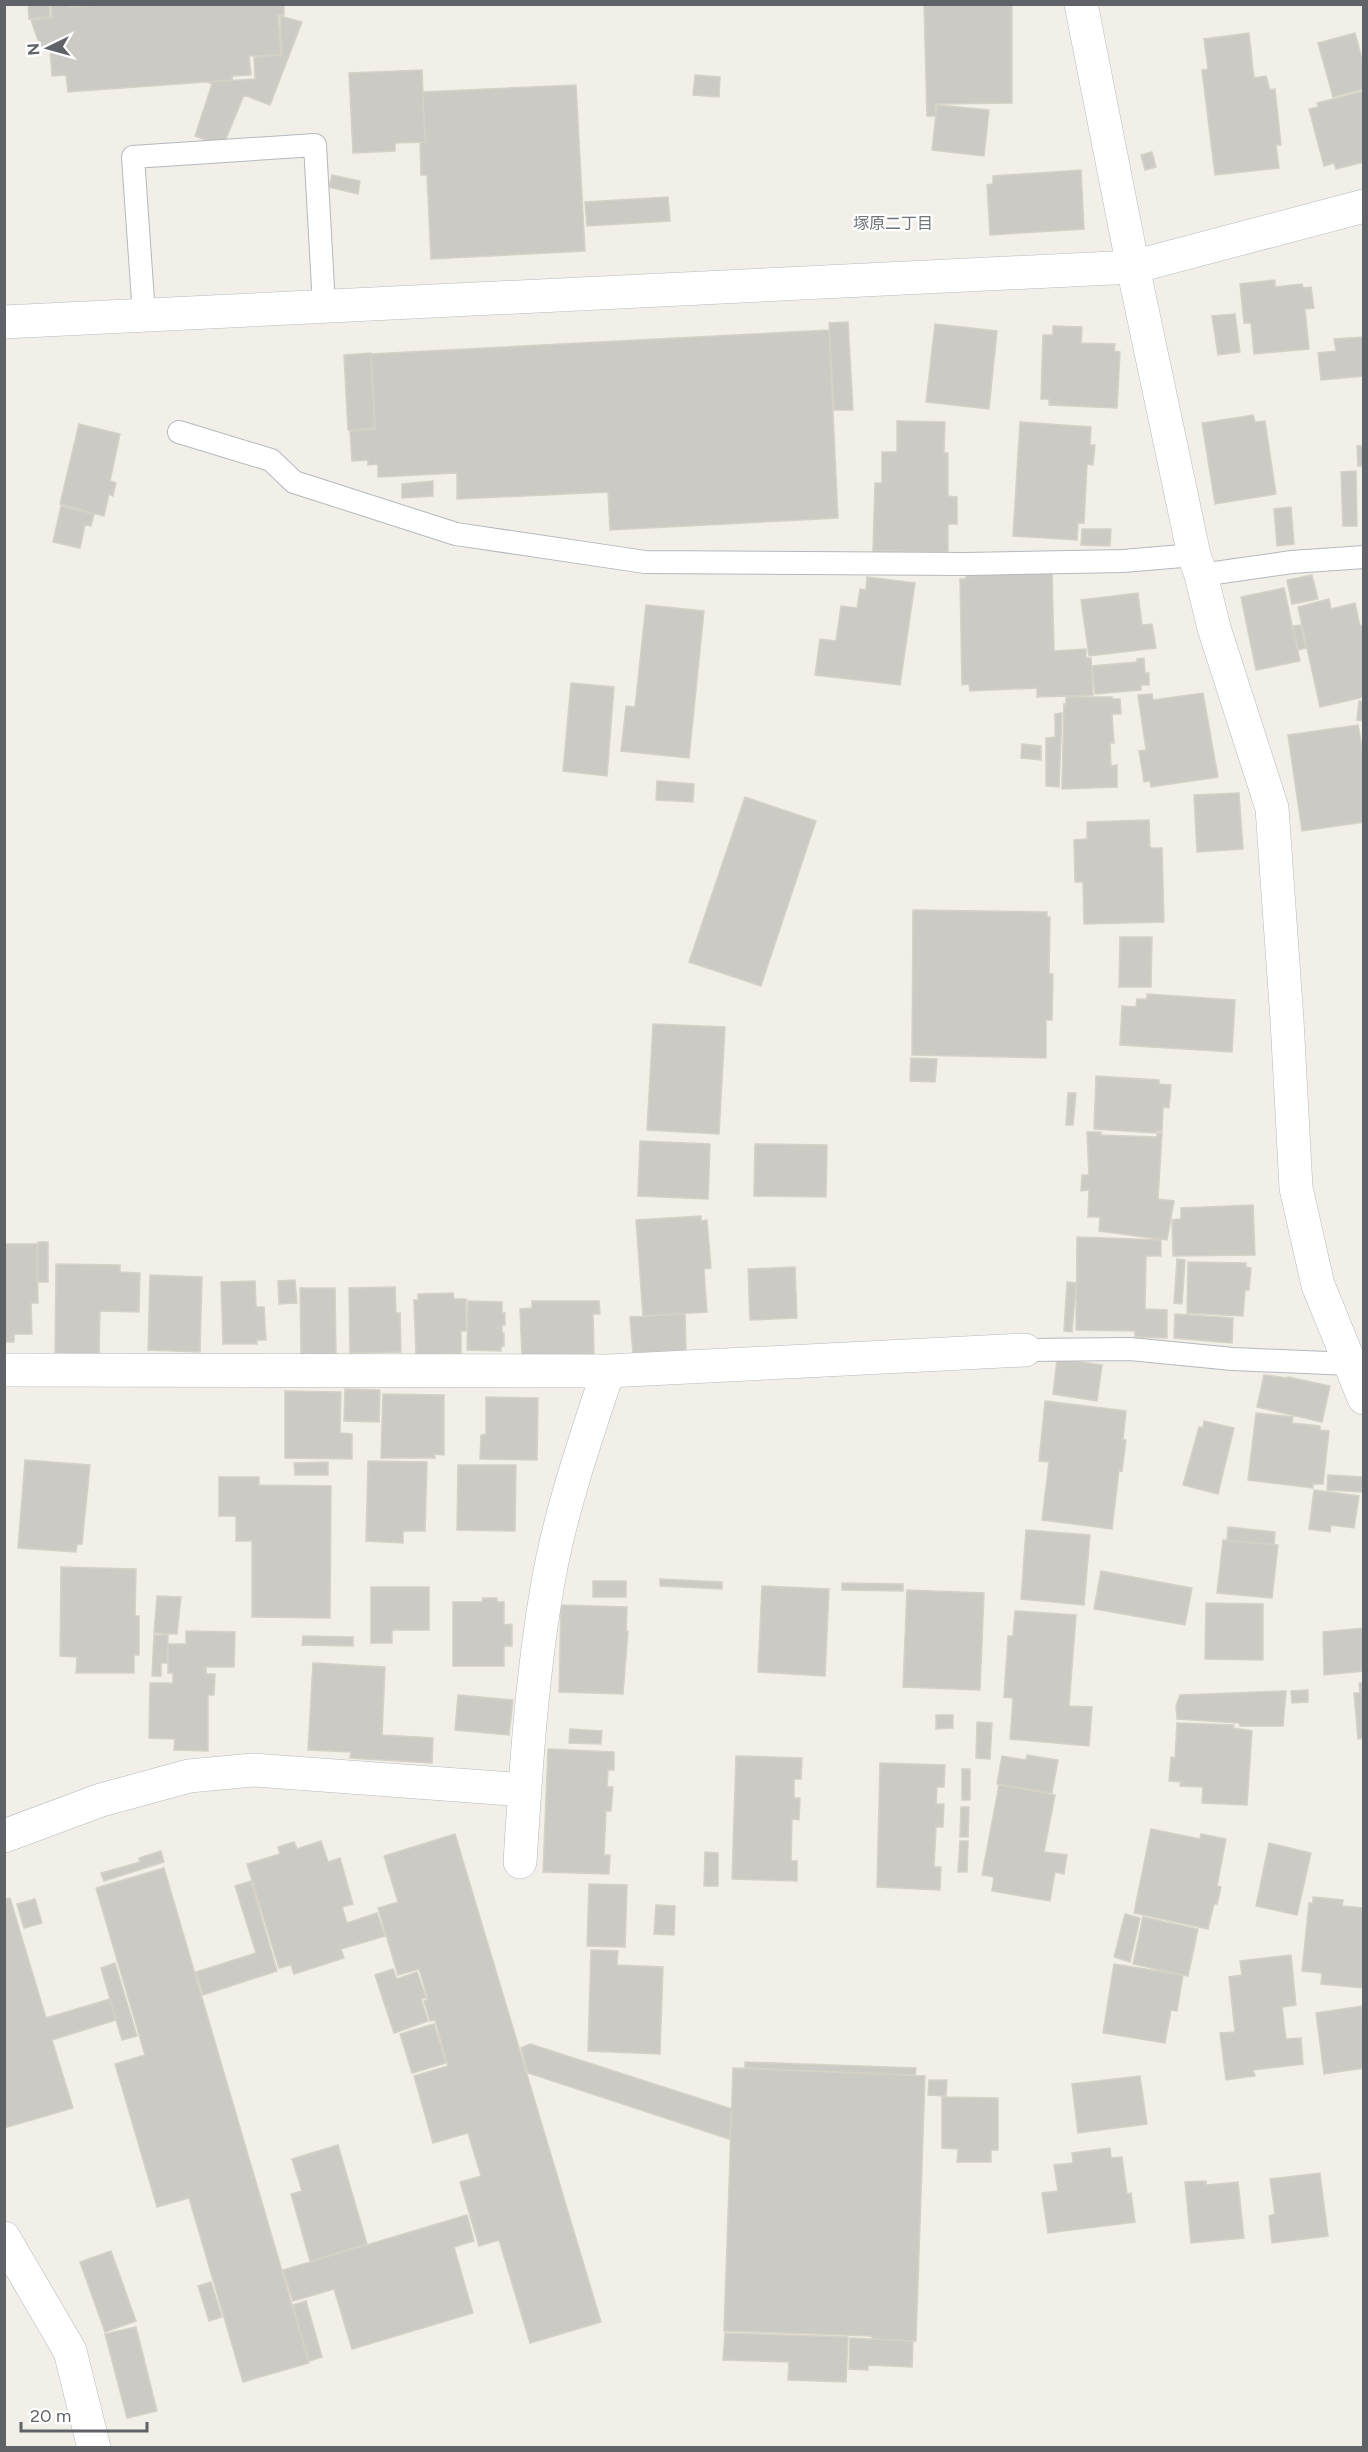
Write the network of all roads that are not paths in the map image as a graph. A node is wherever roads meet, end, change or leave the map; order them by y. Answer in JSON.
{"nodes":[{"id":1,"x":1081,"y":4,"type":"edge"},
{"id":2,"x":1364,"y":206,"type":"edge"},
{"id":3,"x":1133,"y":267,"type":"junction"},
{"id":4,"x":324,"y":306,"type":"junction"},
{"id":5,"x":144,"y":315,"type":"junction"},
{"id":6,"x":4,"y":322,"type":"edge"},
{"id":7,"x":179,"y":432,"type":"dead end"},
{"id":8,"x":1364,"y":557,"type":"edge"},
{"id":9,"x":1198,"y":565,"type":"junction"},
{"id":10,"x":1026,"y":1350,"type":"joint"},
{"id":11,"x":1350,"y":1364,"type":"junction"},
{"id":12,"x":4,"y":1370,"type":"edge"},
{"id":13,"x":608,"y":1371,"type":"junction"},
{"id":14,"x":1364,"y":1398,"type":"edge"},
{"id":15,"x":525,"y":1790,"type":"junction"},
{"id":16,"x":4,"y":1836,"type":"edge"},
{"id":17,"x":520,"y":1862,"type":"dead end"},
{"id":18,"x":4,"y":2238,"type":"edge"},
{"id":19,"x":94,"y":2448,"type":"edge"}],
"edges":[{"from":1,"to":3,"type":"street"},
{"from":2,"to":3,"type":"street"},
{"from":3,"to":4,"type":"street"},
{"from":3,"to":9,"type":"street"},
{"from":4,"to":5,"type":"street"},
{"from":4,"to":5,"type":"lane"},
{"from":5,"to":6,"type":"street"},
{"from":7,"to":9,"type":"lane"},
{"from":8,"to":9,"type":"lane"},
{"from":9,"to":11,"type":"street"},
{"from":10,"to":11,"type":"lane"},
{"from":10,"to":13,"type":"street"},
{"from":11,"to":14,"type":"street"},
{"from":12,"to":13,"type":"street"},
{"from":13,"to":15,"type":"street"},
{"from":15,"to":16,"type":"street"},
{"from":15,"to":17,"type":"street"},
{"from":18,"to":19,"type":"street"}]}
